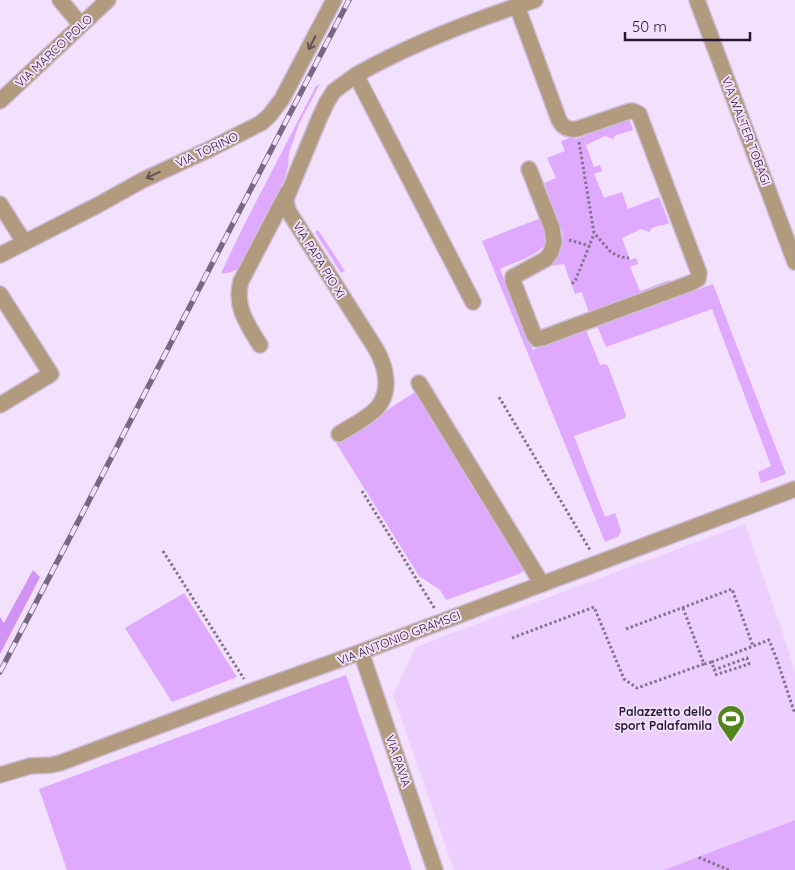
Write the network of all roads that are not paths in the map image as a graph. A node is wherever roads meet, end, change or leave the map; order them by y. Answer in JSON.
{"nodes":[{"id":1,"x":60,"y":0,"type":"edge"},
{"id":2,"x":108,"y":0,"type":"edge"},
{"id":3,"x":334,"y":0,"type":"edge"},
{"id":4,"x":536,"y":0,"type":"edge"},
{"id":5,"x":697,"y":0,"type":"edge"},
{"id":6,"x":517,"y":6,"type":"junction"},
{"id":7,"x":81,"y":25,"type":"junction"},
{"id":8,"x":356,"y":75,"type":"junction"},
{"id":9,"x":0,"y":101,"type":"edge"},
{"id":10,"x":529,"y":169,"type":"dead end"},
{"id":11,"x":288,"y":192,"type":"junction"},
{"id":12,"x":0,"y":204,"type":"edge"},
{"id":13,"x":24,"y":242,"type":"junction"},
{"id":14,"x":0,"y":255,"type":"edge"},
{"id":15,"x":795,"y":262,"type":"edge"},
{"id":16,"x":0,"y":294,"type":"edge"},
{"id":17,"x":473,"y":302,"type":"dead end"},
{"id":18,"x":260,"y":345,"type":"dead end"},
{"id":19,"x":419,"y":383,"type":"dead end"},
{"id":20,"x":0,"y":405,"type":"edge"},
{"id":21,"x":339,"y":434,"type":"dead end"},
{"id":22,"x":795,"y":489,"type":"edge"},
{"id":23,"x":542,"y":584,"type":"junction"},
{"id":24,"x":360,"y":652,"type":"junction"},
{"id":25,"x":0,"y":775,"type":"edge"},
{"id":26,"x":435,"y":870,"type":"edge"}],
"edges":[{"from":1,"to":7,"type":"street"},
{"from":2,"to":7,"type":"street","name":"VIA MARCO POLO"},
{"from":3,"to":13,"type":"street","name":"VIA TORINO","one_way":true},
{"from":4,"to":6,"type":"street","name":"VIA PAPA PIO XI"},
{"from":5,"to":15,"type":"street","name":"VIA WALTER TOBAGI"},
{"from":6,"to":8,"type":"street","name":"VIA PAPA PIO XI"},
{"from":6,"to":10,"type":"street"},
{"from":7,"to":9,"type":"street","name":"VIA MARCO POLO"},
{"from":8,"to":11,"type":"street","name":"VIA PAPA PIO XI"},
{"from":8,"to":17,"type":"street"},
{"from":11,"to":18,"type":"street"},
{"from":11,"to":21,"type":"street","name":"VIA PAPA PIO XI"},
{"from":12,"to":13,"type":"street"},
{"from":13,"to":14,"type":"street","name":"VIA TORINO"},
{"from":16,"to":20,"type":"street"},
{"from":19,"to":23,"type":"street"},
{"from":22,"to":23,"type":"street","name":"VIA ANTONIO GRAMSCI"},
{"from":23,"to":24,"type":"street","name":"VIA ANTONIO GRAMSCI"},
{"from":24,"to":25,"type":"street","name":"VIA ANTONIO GRAMSCI"},
{"from":24,"to":26,"type":"street","name":"VIA PAVIA"}]}
